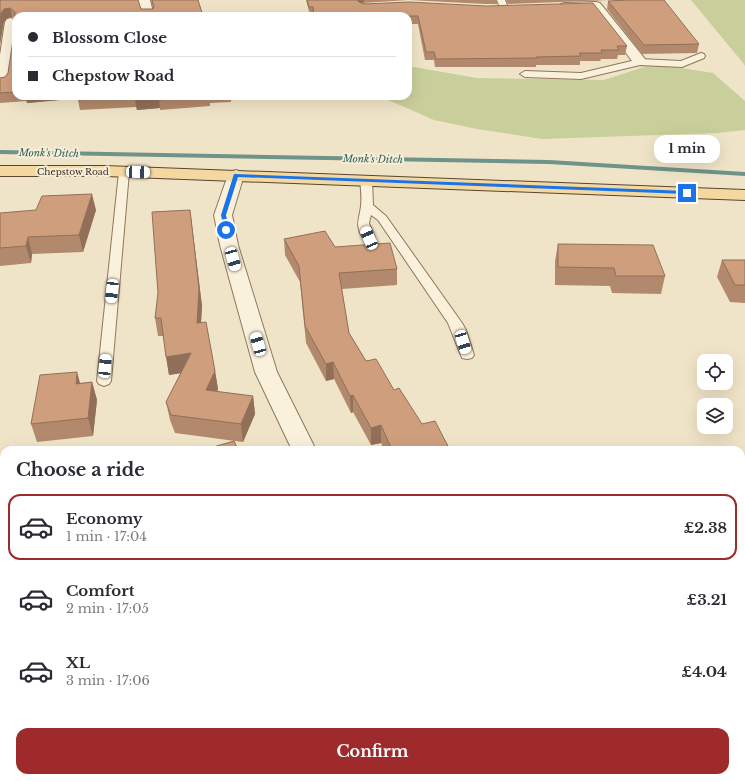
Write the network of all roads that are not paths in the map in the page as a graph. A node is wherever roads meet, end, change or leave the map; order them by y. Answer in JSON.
{"nodes":[{"id":1,"x":144,"y":0,"type":"edge"},
{"id":2,"x":506,"y":5,"type":"edge"},
{"id":3,"x":596,"y":5,"type":"junction"},
{"id":4,"x":610,"y":5,"type":"edge"},
{"id":5,"x":550,"y":7,"type":"edge"},
{"id":6,"x":491,"y":9,"type":"edge"},
{"id":7,"x":147,"y":12,"type":"edge"},
{"id":8,"x":11,"y":22,"type":"dead end"},
{"id":9,"x":12,"y":45,"type":"edge"},
{"id":10,"x":701,"y":56,"type":"dead end"},
{"id":11,"x":640,"y":62,"type":"junction"},
{"id":12,"x":525,"y":74,"type":"dead end"},
{"id":13,"x":1,"y":82,"type":"edge"},
{"id":14,"x":0,"y":171,"type":"edge"},
{"id":15,"x":124,"y":172,"type":"junction"},
{"id":16,"x":236,"y":175,"type":"junction"},
{"id":17,"x":366,"y":180,"type":"junction"},
{"id":18,"x":745,"y":195,"type":"edge"},
{"id":19,"x":367,"y":206,"type":"junction"},
{"id":20,"x":369,"y":238,"type":"dead end"},
{"id":21,"x":467,"y":355,"type":"dead end"},
{"id":22,"x":104,"y":381,"type":"dead end"},
{"id":23,"x":302,"y":446,"type":"edge"}],
"edges":[{"from":1,"to":7,"type":"street"},
{"from":2,"to":6,"type":"street"},
{"from":3,"to":4,"type":"street"},
{"from":3,"to":5,"type":"street"},
{"from":3,"to":11,"type":"street"},
{"from":8,"to":9,"type":"street"},
{"from":9,"to":13,"type":"street"},
{"from":10,"to":11,"type":"lane"},
{"from":11,"to":12,"type":"lane"},
{"from":14,"to":15,"type":"main road","name":"Chepstow Road"},
{"from":15,"to":16,"type":"main road","name":"Chepstow Road"},
{"from":15,"to":22,"type":"lane"},
{"from":16,"to":17,"type":"main road","name":"Chepstow Road"},
{"from":16,"to":23,"type":"street"},
{"from":17,"to":18,"type":"main road","name":"Chepstow Road"},
{"from":17,"to":19,"type":"lane"},
{"from":19,"to":20,"type":"lane"},
{"from":19,"to":21,"type":"lane"}]}
